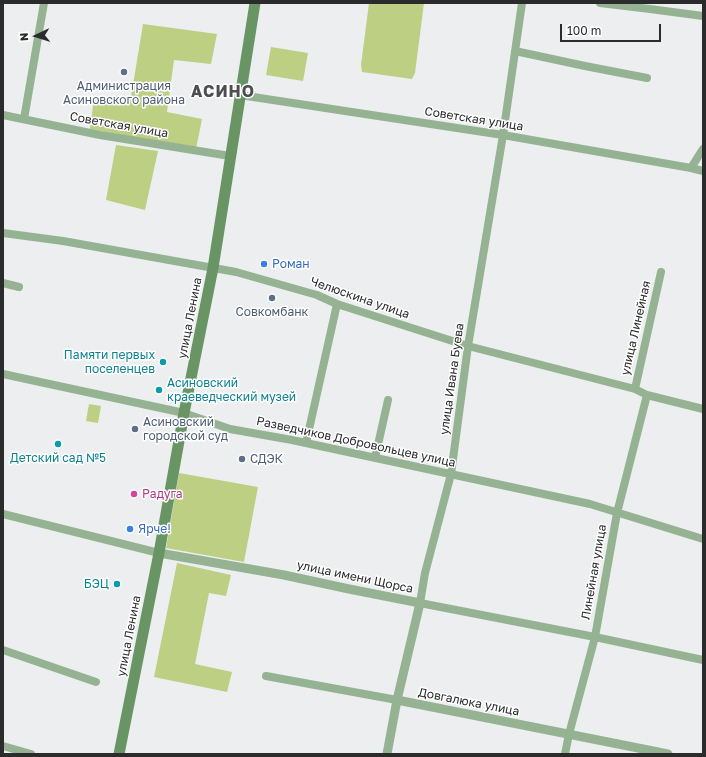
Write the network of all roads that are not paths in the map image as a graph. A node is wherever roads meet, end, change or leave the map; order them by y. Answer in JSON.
{"nodes":[{"id":1,"x":44,"y":3,"type":"edge"},
{"id":2,"x":255,"y":3,"type":"edge"},
{"id":3,"x":522,"y":3,"type":"edge"},
{"id":4,"x":600,"y":3,"type":"edge"},
{"id":5,"x":703,"y":16,"type":"edge"},
{"id":6,"x":515,"y":51,"type":"junction"},
{"id":7,"x":647,"y":78,"type":"dead end"},
{"id":8,"x":240,"y":95,"type":"junction"},
{"id":9,"x":3,"y":115,"type":"edge"},
{"id":10,"x":24,"y":119,"type":"junction"},
{"id":11,"x":503,"y":135,"type":"junction"},
{"id":12,"x":703,"y":149,"type":"edge"},
{"id":13,"x":230,"y":156,"type":"junction"},
{"id":14,"x":691,"y":168,"type":"junction"},
{"id":15,"x":703,"y":171,"type":"edge"},
{"id":16,"x":3,"y":233,"type":"edge"},
{"id":17,"x":213,"y":268,"type":"junction"},
{"id":18,"x":661,"y":272,"type":"dead end"},
{"id":19,"x":3,"y":283,"type":"edge"},
{"id":20,"x":19,"y":288,"type":"dead end"},
{"id":21,"x":337,"y":304,"type":"junction"},
{"id":22,"x":468,"y":346,"type":"junction"},
{"id":23,"x":3,"y":374,"type":"edge"},
{"id":24,"x":635,"y":389,"type":"junction"},
{"id":25,"x":647,"y":395,"type":"junction"},
{"id":26,"x":388,"y":400,"type":"dead end"},
{"id":27,"x":703,"y":409,"type":"edge"},
{"id":28,"x":184,"y":413,"type":"junction"},
{"id":29,"x":306,"y":443,"type":"junction"},
{"id":30,"x":375,"y":458,"type":"junction"},
{"id":31,"x":451,"y":474,"type":"junction"},
{"id":32,"x":616,"y":512,"type":"junction"},
{"id":33,"x":3,"y":514,"type":"edge"},
{"id":34,"x":703,"y":538,"type":"edge"},
{"id":35,"x":159,"y":553,"type":"junction"},
{"id":36,"x":420,"y":603,"type":"junction"},
{"id":37,"x":595,"y":637,"type":"junction"},
{"id":38,"x":3,"y":650,"type":"edge"},
{"id":39,"x":703,"y":660,"type":"edge"},
{"id":40,"x":266,"y":676,"type":"dead end"},
{"id":41,"x":96,"y":682,"type":"dead end"},
{"id":42,"x":397,"y":700,"type":"junction"},
{"id":43,"x":569,"y":734,"type":"junction"},
{"id":44,"x":3,"y":746,"type":"edge"},
{"id":45,"x":32,"y":754,"type":"edge"},
{"id":46,"x":119,"y":754,"type":"edge"},
{"id":47,"x":387,"y":754,"type":"edge"},
{"id":48,"x":565,"y":754,"type":"edge"},
{"id":49,"x":668,"y":754,"type":"edge"}],
"edges":[{"from":1,"to":10,"type":"street"},
{"from":2,"to":8,"type":"main road","name":"улица Ленина"},
{"from":3,"to":6,"type":"street","name":"улица Ивана Буева"},
{"from":4,"to":5,"type":"street"},
{"from":6,"to":7,"type":"street"},
{"from":6,"to":11,"type":"street","name":"улица Ивана Буева"},
{"from":8,"to":11,"type":"street","name":"Советская улица"},
{"from":8,"to":13,"type":"main road","name":"улица Ленина"},
{"from":9,"to":10,"type":"street","name":"Советская улица"},
{"from":10,"to":13,"type":"street","name":"Советская улица"},
{"from":11,"to":14,"type":"street","name":"Советская улица"},
{"from":11,"to":22,"type":"street","name":"улица Ивана Буева"},
{"from":12,"to":14,"type":"street"},
{"from":13,"to":17,"type":"main road","name":"улица Ленина"},
{"from":14,"to":15,"type":"street","name":"Советская улица"},
{"from":16,"to":17,"type":"street","name":"Челюскина улица"},
{"from":17,"to":21,"type":"street","name":"Челюскина улица"},
{"from":17,"to":28,"type":"main road","name":"улица Ленина"},
{"from":18,"to":24,"type":"street","name":"улица Линейная"},
{"from":19,"to":20,"type":"street"},
{"from":21,"to":22,"type":"street","name":"Челюскина улица"},
{"from":21,"to":29,"type":"street"},
{"from":22,"to":24,"type":"street","name":"Челюскина улица"},
{"from":22,"to":31,"type":"street","name":"улица Ивана Буева"},
{"from":23,"to":28,"type":"street","name":"Разведчиков Добровольцев улица"},
{"from":24,"to":25,"type":"street","name":"Челюскина улица"},
{"from":25,"to":27,"type":"street","name":"Челюскина улица"},
{"from":25,"to":32,"type":"street","name":"Линейная улица"},
{"from":26,"to":30,"type":"street"},
{"from":28,"to":29,"type":"street","name":"Разведчиков Добровольцев улица"},
{"from":28,"to":35,"type":"main road","name":"улица Ленина"},
{"from":29,"to":30,"type":"street","name":"Разведчиков Добровольцев улица"},
{"from":30,"to":31,"type":"street","name":"Разведчиков Добровольцев улица"},
{"from":31,"to":32,"type":"street","name":"Разведчиков Добровольцев улица"},
{"from":31,"to":36,"type":"street","name":"улица Ивана Буева"},
{"from":32,"to":34,"type":"street","name":"Разведчиков Добровольцев улица"},
{"from":32,"to":37,"type":"street","name":"Линейная улица"},
{"from":33,"to":35,"type":"street","name":"улица имени Щорса"},
{"from":35,"to":36,"type":"street","name":"улица имени Щорса"},
{"from":35,"to":46,"type":"main road","name":"улица Ленина"},
{"from":36,"to":37,"type":"street","name":"улица имени Щорса"},
{"from":36,"to":42,"type":"street","name":"улица Ивана Буева"},
{"from":37,"to":39,"type":"street","name":"улица имени Щорса"},
{"from":37,"to":43,"type":"street","name":"Линейная улица"},
{"from":38,"to":41,"type":"street"},
{"from":40,"to":42,"type":"street","name":"Довгалюка улица"},
{"from":42,"to":43,"type":"street","name":"Довгалюка улица"},
{"from":42,"to":47,"type":"street","name":"улица Ивана Буева"},
{"from":43,"to":48,"type":"street","name":"Линейная улица"},
{"from":43,"to":49,"type":"street","name":"Довгалюка улица"},
{"from":44,"to":45,"type":"street"}]}
